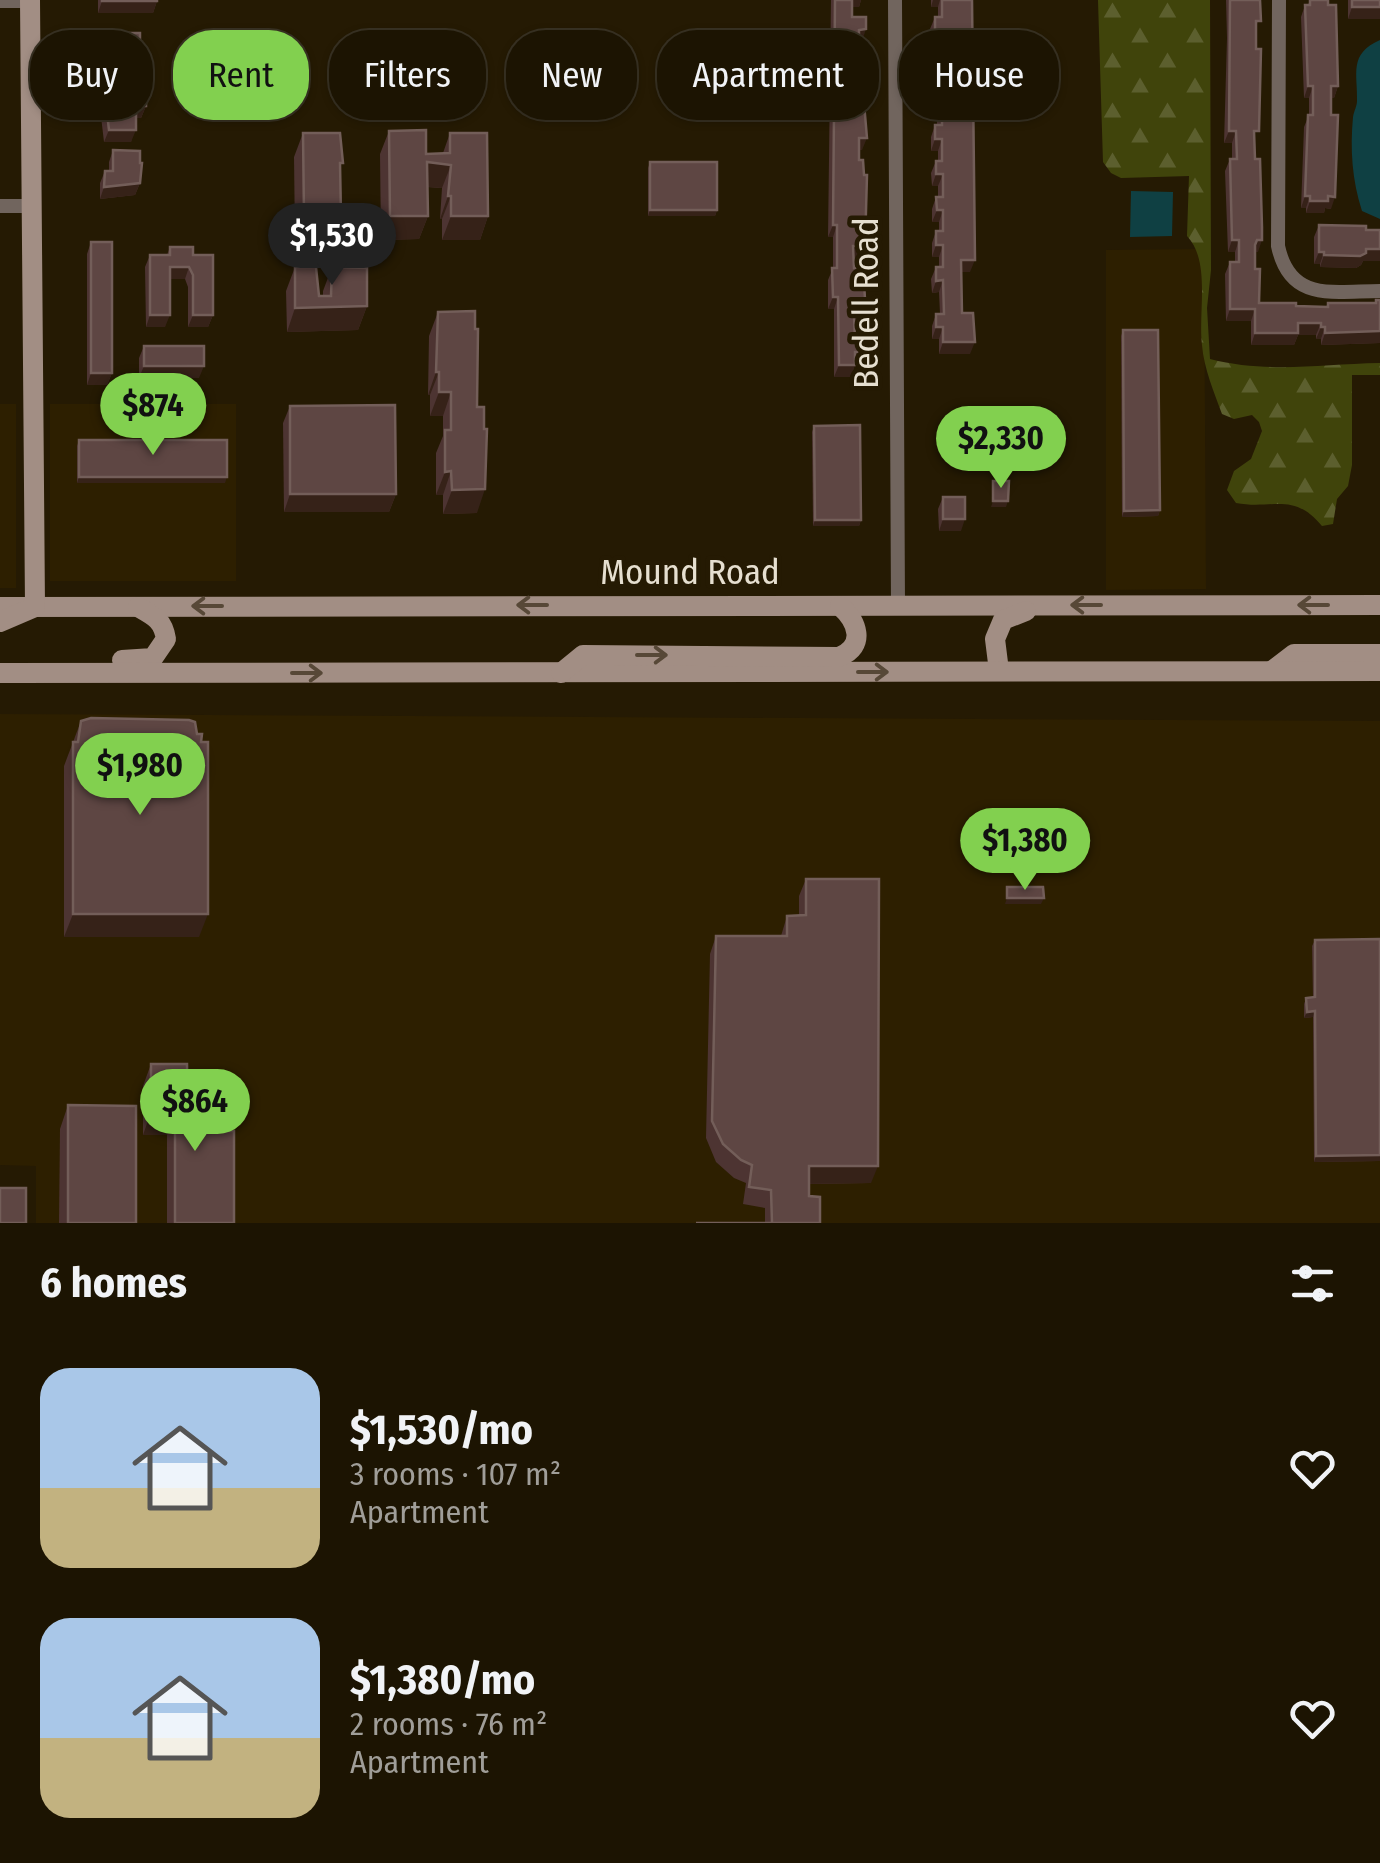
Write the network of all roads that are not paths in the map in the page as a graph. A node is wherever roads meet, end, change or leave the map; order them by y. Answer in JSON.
{"nodes":[{"id":1,"x":894,"y":0,"type":"edge"},
{"id":2,"x":1279,"y":0,"type":"edge"},
{"id":3,"x":0,"y":1,"type":"edge"},
{"id":4,"x":30,"y":1,"type":"edge"},
{"id":5,"x":0,"y":206,"type":"edge"},
{"id":6,"x":31,"y":206,"type":"junction"},
{"id":7,"x":1380,"y":291,"type":"edge"},
{"id":8,"x":1042,"y":605,"type":"junction"},
{"id":9,"x":1380,"y":605,"type":"edge"},
{"id":10,"x":136,"y":606,"type":"junction"},
{"id":11,"x":840,"y":606,"type":"junction"},
{"id":12,"x":898,"y":606,"type":"junction"},
{"id":13,"x":0,"y":607,"type":"edge"},
{"id":14,"x":34,"y":607,"type":"junction"},
{"id":15,"x":0,"y":622,"type":"edge"},
{"id":16,"x":1380,"y":654,"type":"edge"},
{"id":17,"x":0,"y":660,"type":"edge"},
{"id":18,"x":1273,"y":670,"type":"junction"},
{"id":19,"x":1380,"y":671,"type":"edge"},
{"id":20,"x":999,"y":672,"type":"junction"},
{"id":21,"x":0,"y":673,"type":"edge"},
{"id":22,"x":561,"y":673,"type":"junction"}],
"edges":[{"from":1,"to":12,"type":"street","name":"Bedell Road"},
{"from":2,"to":7,"type":"street"},
{"from":3,"to":4,"type":"street"},
{"from":4,"to":6,"type":"main road"},
{"from":5,"to":6,"type":"street"},
{"from":6,"to":14,"type":"main road"},
{"from":9,"to":8,"type":"main road","name":"Mound Road","one_way":true},
{"from":8,"to":12,"type":"main road","name":"Mound Road"},
{"from":8,"to":20,"type":"main road"},
{"from":11,"to":10,"type":"main road","name":"Mound Road","one_way":true},
{"from":10,"to":14,"type":"main road","name":"Mound Road"},
{"from":10,"to":17,"type":"main road"},
{"from":11,"to":12,"type":"main road","name":"Mound Road"},
{"from":22,"to":11,"type":"main road","one_way":true},
{"from":13,"to":14,"type":"main road","name":"Mound Road"},
{"from":14,"to":15,"type":"main road"},
{"from":16,"to":18,"type":"main road"},
{"from":18,"to":19,"type":"main road"},
{"from":18,"to":20,"type":"main road"},
{"from":22,"to":20,"type":"main road","one_way":true},
{"from":21,"to":22,"type":"main road","one_way":true}]}
